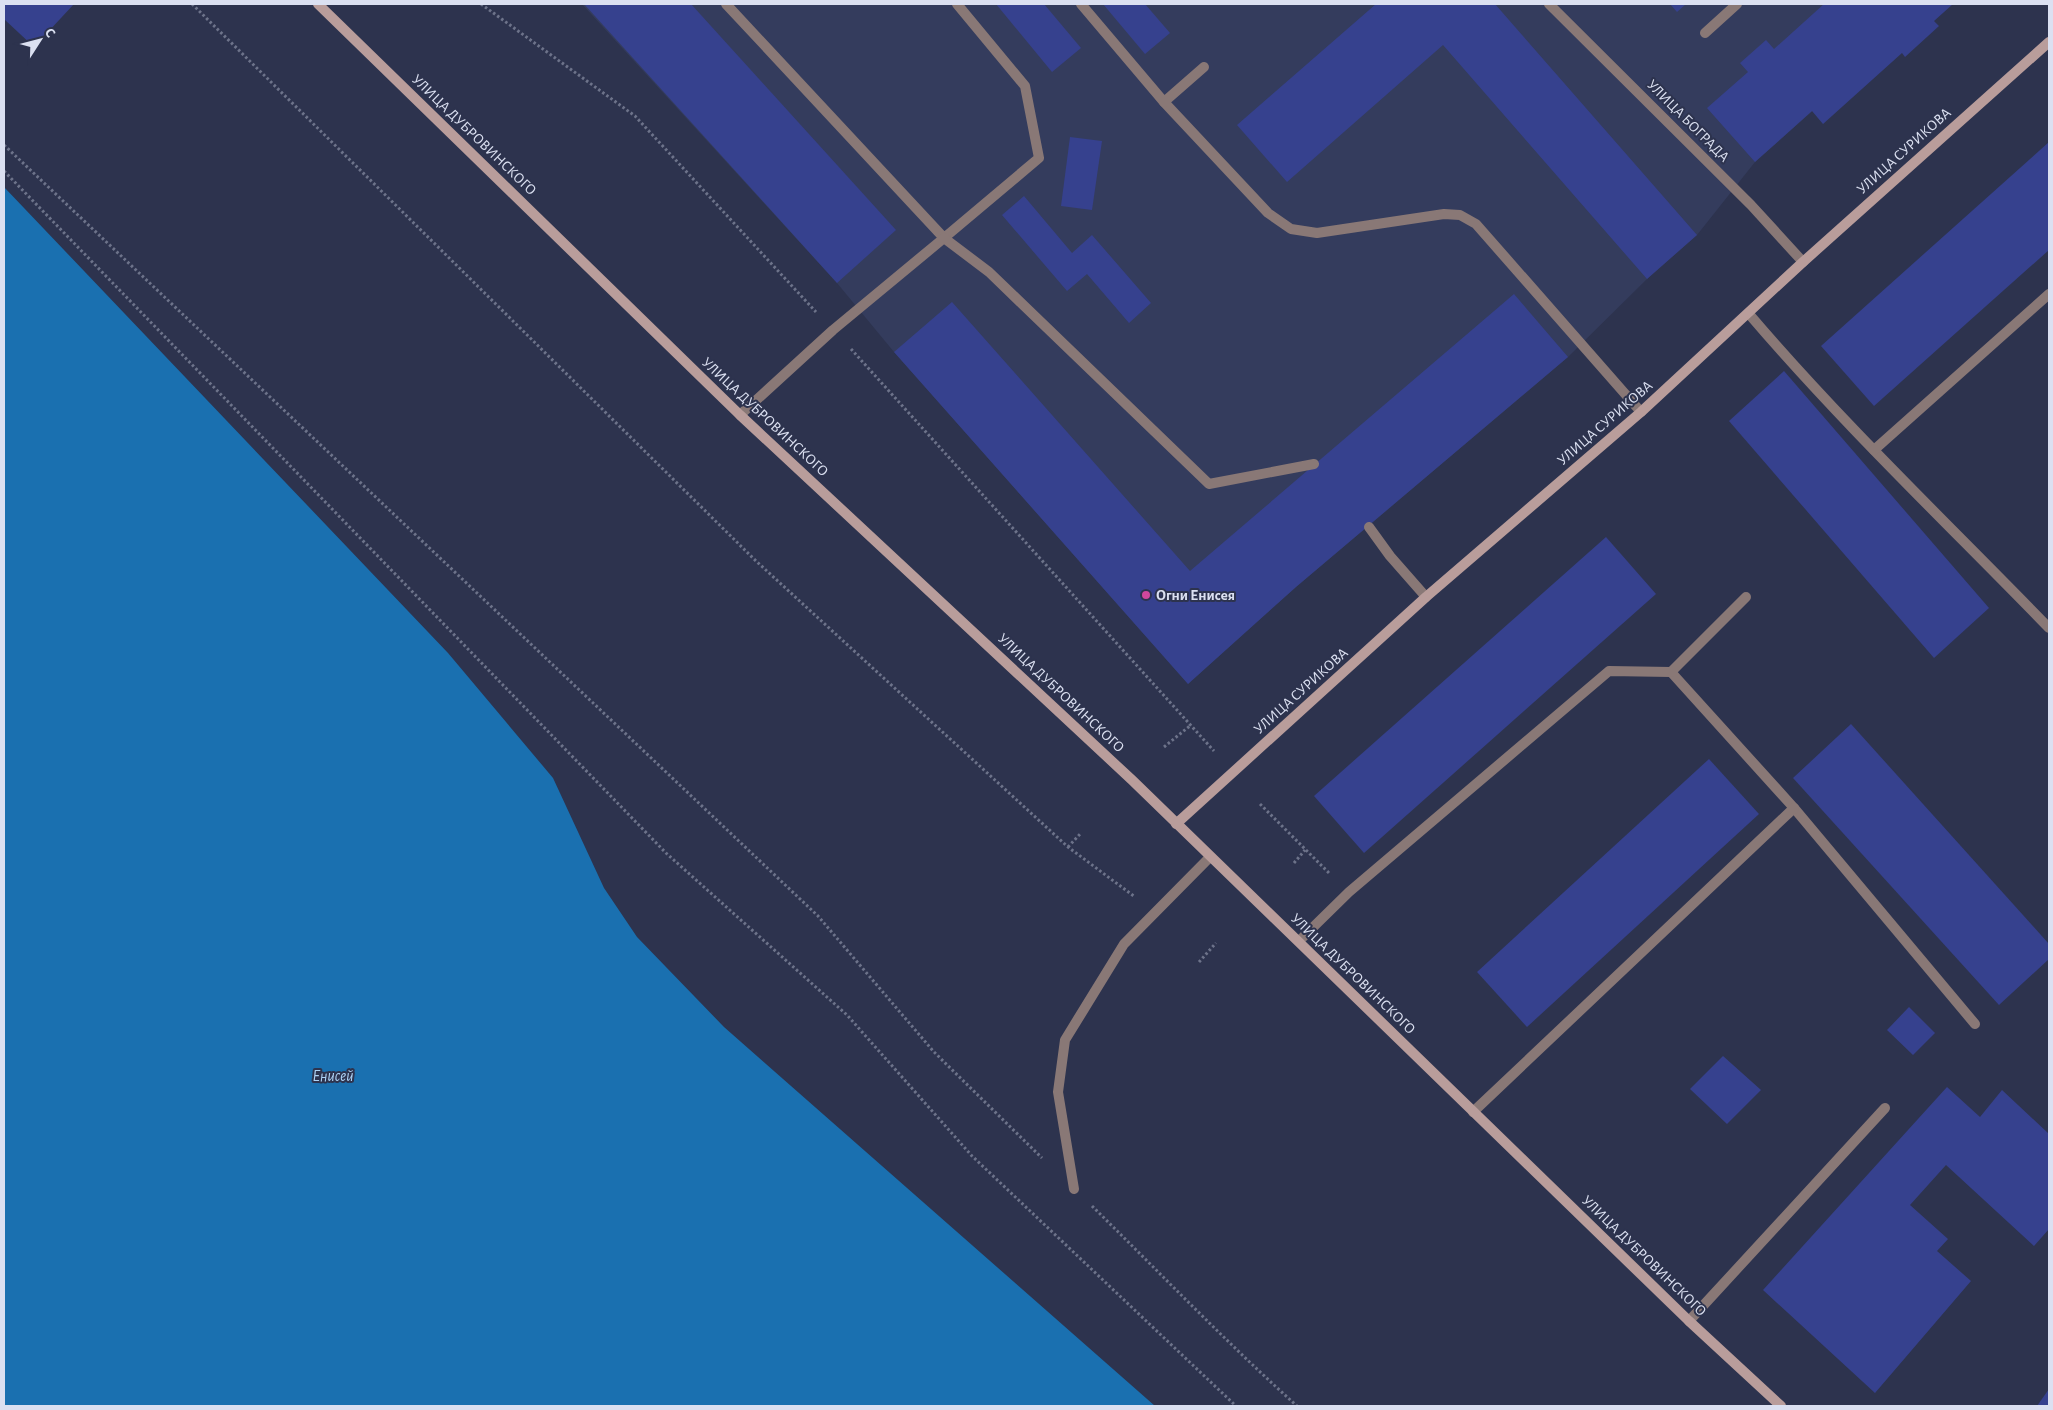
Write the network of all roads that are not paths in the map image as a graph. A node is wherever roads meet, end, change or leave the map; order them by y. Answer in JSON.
{"nodes":[{"id":1,"x":318,"y":4,"type":"edge"},
{"id":2,"x":726,"y":4,"type":"edge"},
{"id":3,"x":957,"y":4,"type":"edge"},
{"id":4,"x":1081,"y":4,"type":"edge"},
{"id":5,"x":1550,"y":4,"type":"edge"},
{"id":6,"x":1737,"y":4,"type":"edge"},
{"id":7,"x":1705,"y":33,"type":"dead end"},
{"id":8,"x":2049,"y":42,"type":"edge"},
{"id":9,"x":1204,"y":67,"type":"dead end"},
{"id":10,"x":1164,"y":102,"type":"junction"},
{"id":11,"x":944,"y":238,"type":"junction"},
{"id":12,"x":1803,"y":262,"type":"junction"},
{"id":13,"x":2049,"y":294,"type":"edge"},
{"id":14,"x":1749,"y":314,"type":"junction"},
{"id":15,"x":1642,"y":412,"type":"junction"},
{"id":16,"x":740,"y":415,"type":"junction"},
{"id":17,"x":1874,"y":450,"type":"junction"},
{"id":18,"x":1314,"y":464,"type":"dead end"},
{"id":19,"x":1369,"y":527,"type":"dead end"},
{"id":20,"x":1746,"y":596,"type":"dead end"},
{"id":21,"x":1426,"y":598,"type":"junction"},
{"id":22,"x":2049,"y":628,"type":"edge"},
{"id":23,"x":1672,"y":672,"type":"junction"},
{"id":24,"x":1794,"y":808,"type":"junction"},
{"id":25,"x":1176,"y":824,"type":"junction"},
{"id":26,"x":1210,"y":857,"type":"junction"},
{"id":27,"x":1299,"y":941,"type":"junction"},
{"id":28,"x":1975,"y":1024,"type":"dead end"},
{"id":29,"x":1885,"y":1108,"type":"dead end"},
{"id":30,"x":1473,"y":1112,"type":"junction"},
{"id":31,"x":1074,"y":1189,"type":"road end"},
{"id":32,"x":1689,"y":1321,"type":"junction"},
{"id":33,"x":1781,"y":1406,"type":"edge"}],
"edges":[{"from":1,"to":16,"type":"main road","name":"УЛИЦА ДУБРОВИНСКОГО"},
{"from":2,"to":11,"type":"street"},
{"from":3,"to":11,"type":"street"},
{"from":4,"to":10,"type":"street"},
{"from":5,"to":12,"type":"street","name":"УЛИЦА БОГРАДА"},
{"from":6,"to":7,"type":"street"},
{"from":8,"to":12,"type":"main road","name":"УЛИЦА СУРИКОВА"},
{"from":9,"to":10,"type":"street"},
{"from":10,"to":15,"type":"street"},
{"from":11,"to":16,"type":"street"},
{"from":11,"to":18,"type":"street"},
{"from":12,"to":14,"type":"main road","name":"УЛИЦА СУРИКОВА"},
{"from":13,"to":17,"type":"street"},
{"from":14,"to":15,"type":"main road","name":"УЛИЦА СУРИКОВА"},
{"from":14,"to":17,"type":"street"},
{"from":15,"to":21,"type":"main road","name":"УЛИЦА СУРИКОВА"},
{"from":16,"to":25,"type":"main road","name":"УЛИЦА ДУБРОВИНСКОГО"},
{"from":17,"to":22,"type":"street"},
{"from":19,"to":21,"type":"street"},
{"from":20,"to":23,"type":"street"},
{"from":21,"to":25,"type":"main road","name":"УЛИЦА СУРИКОВА"},
{"from":23,"to":24,"type":"street"},
{"from":23,"to":27,"type":"street"},
{"from":24,"to":28,"type":"street"},
{"from":24,"to":30,"type":"street"},
{"from":25,"to":26,"type":"main road","name":"УЛИЦА ДУБРОВИНСКОГО"},
{"from":26,"to":27,"type":"main road","name":"УЛИЦА ДУБРОВИНСКОГО"},
{"from":26,"to":31,"type":"street"},
{"from":27,"to":30,"type":"main road","name":"УЛИЦА ДУБРОВИНСКОГО"},
{"from":29,"to":32,"type":"street"},
{"from":30,"to":32,"type":"main road","name":"УЛИЦА ДУБРОВИНСКОГО"},
{"from":32,"to":33,"type":"main road","name":"УЛИЦА ДУБРОВИНСКОГО"}]}
